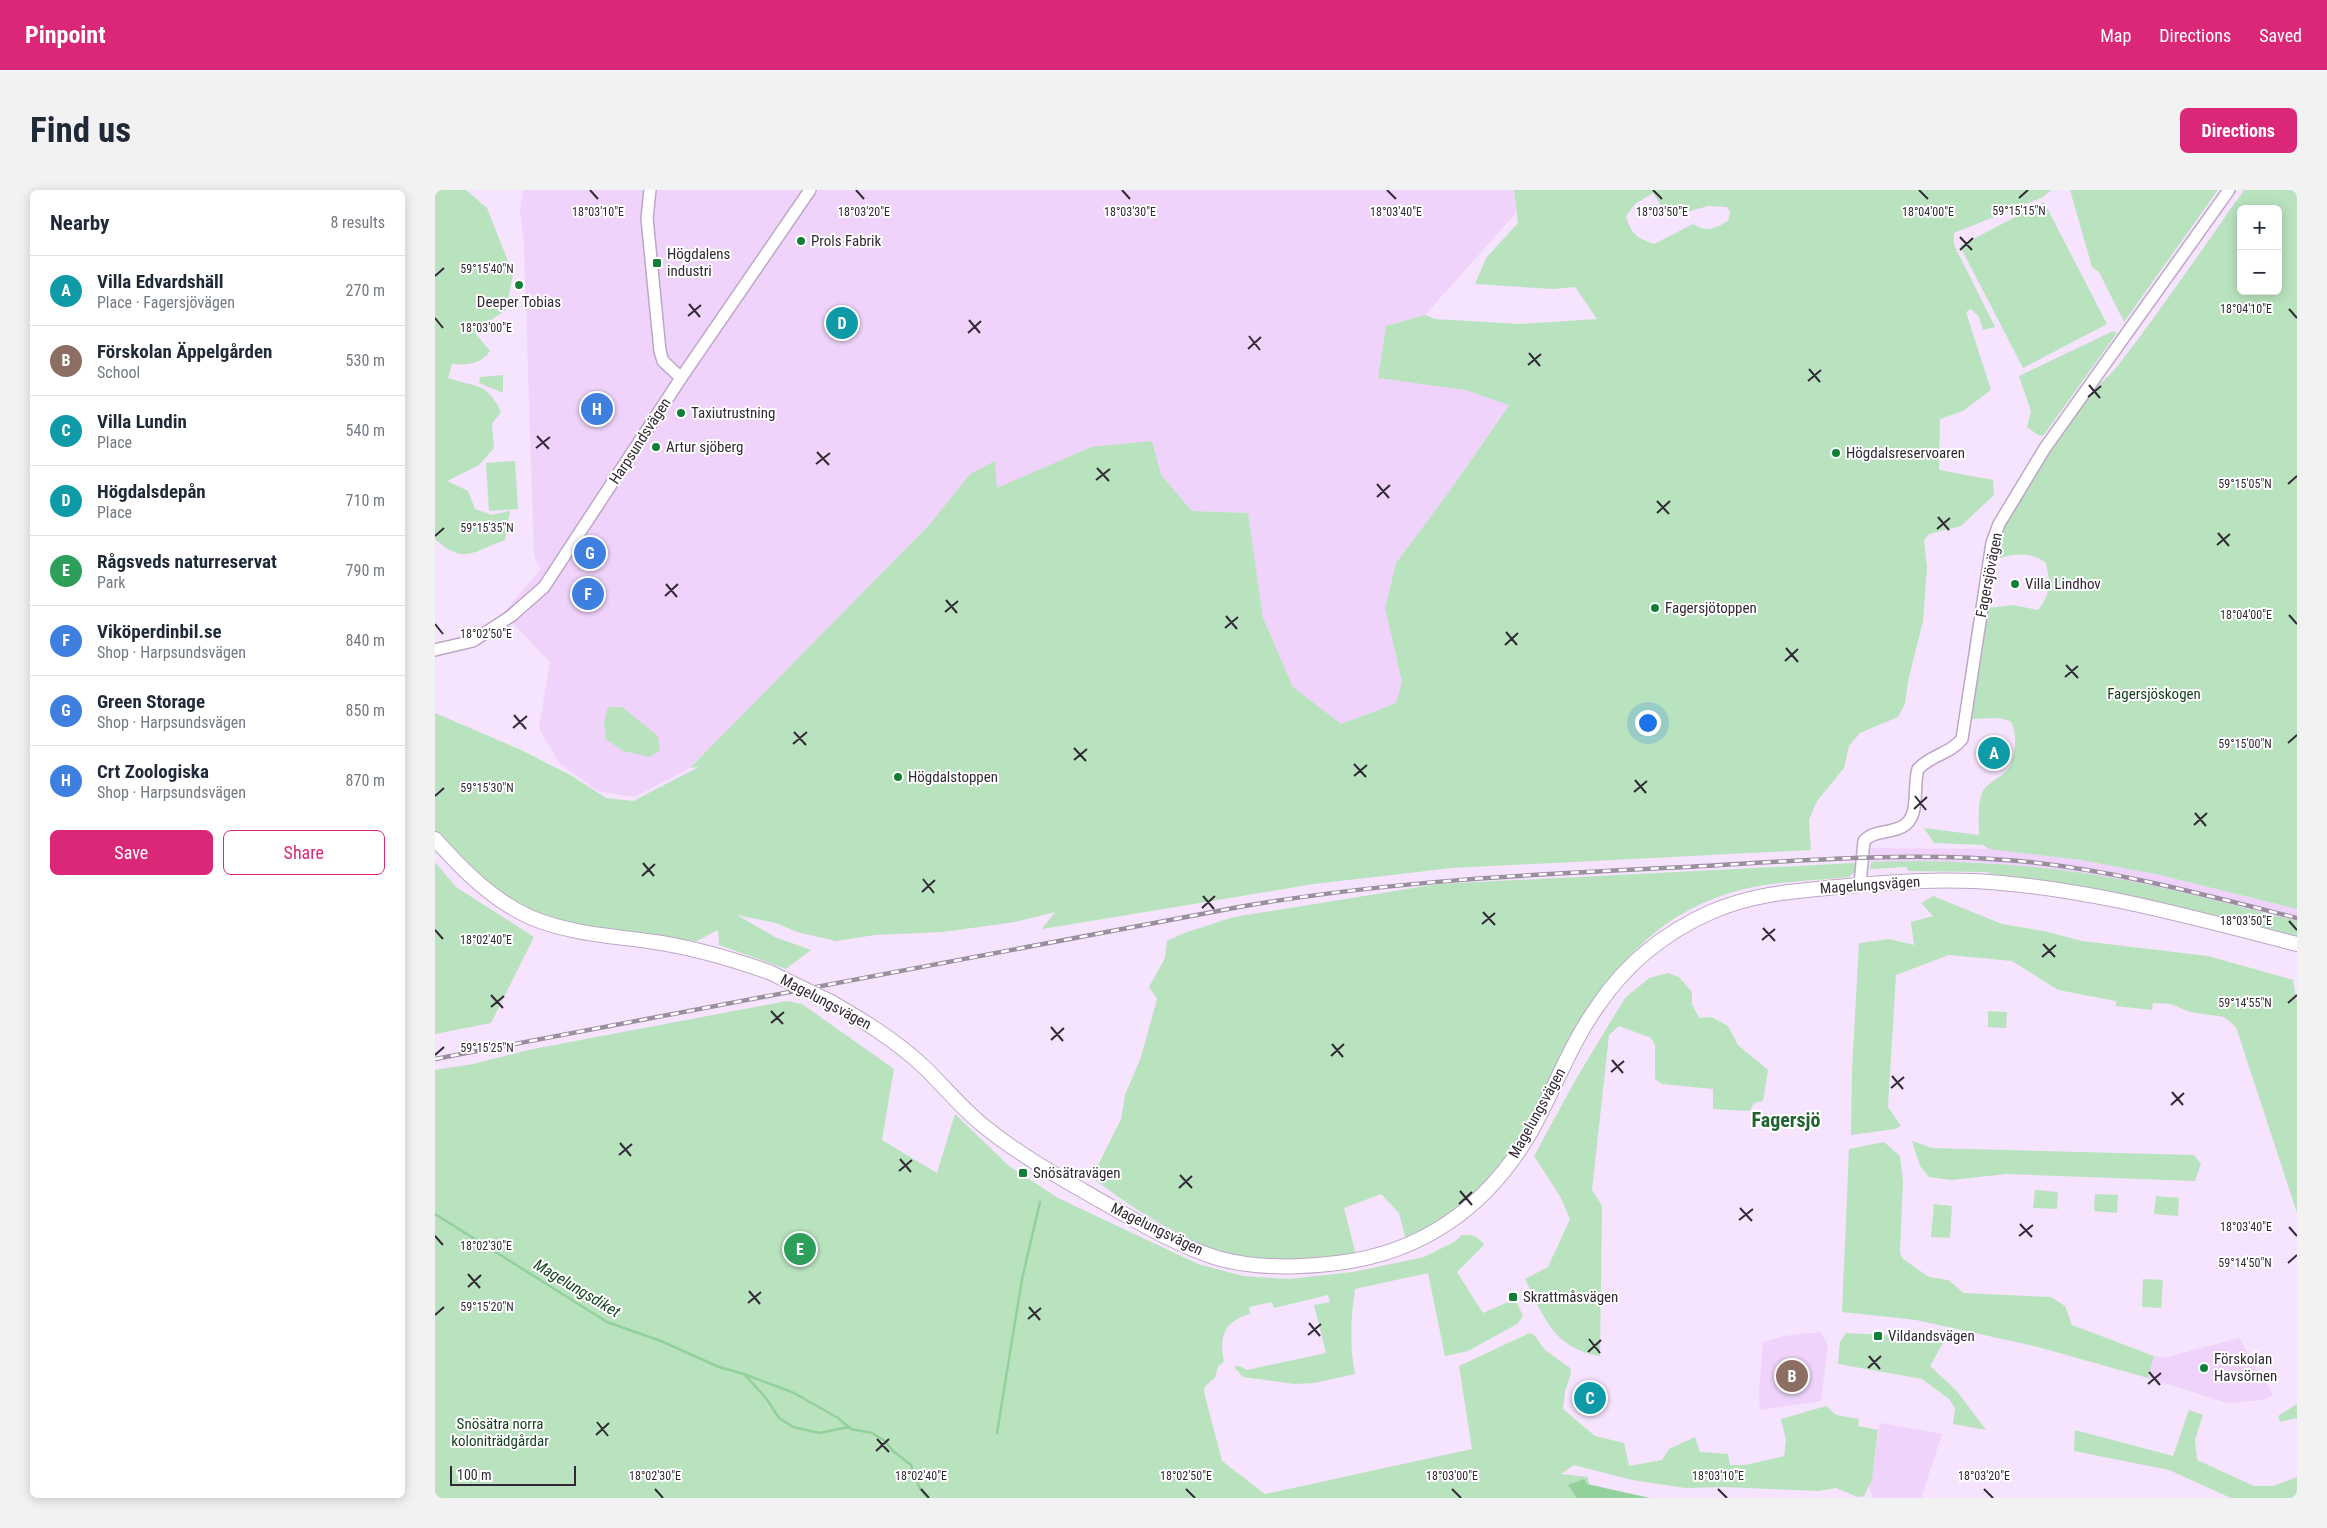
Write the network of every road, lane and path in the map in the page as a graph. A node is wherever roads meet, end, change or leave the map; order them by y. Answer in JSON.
{"nodes":[{"id":1,"x":650,"y":190,"type":"edge"},
{"id":2,"x":810,"y":190,"type":"edge"},
{"id":3,"x":2229,"y":190,"type":"edge"},
{"id":4,"x":681,"y":378,"type":"junction"},
{"id":5,"x":435,"y":650,"type":"edge"},
{"id":6,"x":435,"y":839,"type":"edge"},
{"id":7,"x":1860,"y":885,"type":"junction"},
{"id":8,"x":2297,"y":944,"type":"edge"}],
"edges":[{"from":1,"to":4,"type":"street"},
{"from":2,"to":4,"type":"street","name":"Harpsundsvägen"},
{"from":3,"to":7,"type":"street","name":"Fagersjövägen"},
{"from":4,"to":5,"type":"street","name":"Harpsundsvägen"},
{"from":6,"to":7,"type":"main road","name":"Magelungsvägen","bridge":true},
{"from":7,"to":8,"type":"main road","name":"Magelungsvägen"}]}
